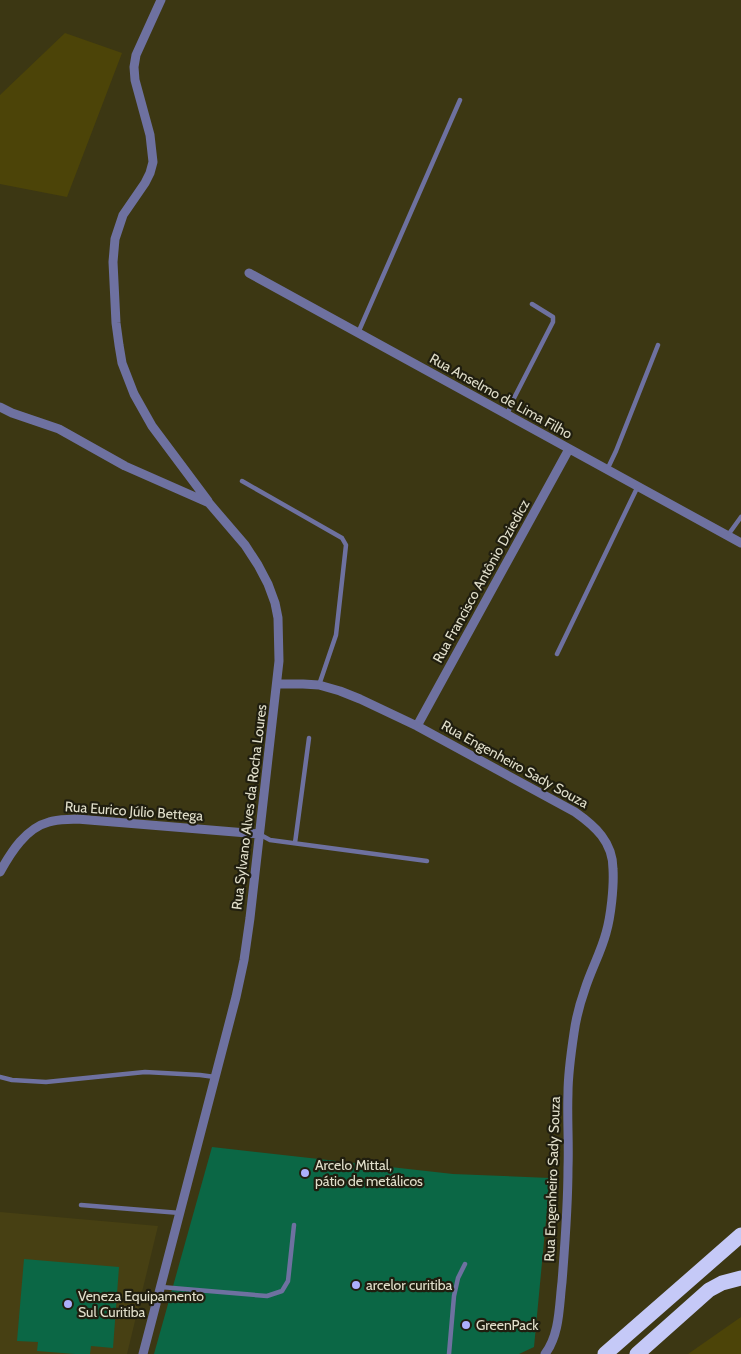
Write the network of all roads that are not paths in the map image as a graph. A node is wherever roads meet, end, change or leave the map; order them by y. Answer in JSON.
{"nodes":[{"id":1,"x":161,"y":0,"type":"edge"},
{"id":2,"x":460,"y":100,"type":"dead end"},
{"id":3,"x":249,"y":273,"type":"dead end"},
{"id":4,"x":532,"y":304,"type":"dead end"},
{"id":5,"x":358,"y":333,"type":"junction"},
{"id":6,"x":658,"y":345,"type":"dead end"},
{"id":7,"x":0,"y":407,"type":"edge"},
{"id":8,"x":507,"y":415,"type":"junction"},
{"id":9,"x":569,"y":449,"type":"junction"},
{"id":10,"x":607,"y":470,"type":"junction"},
{"id":11,"x":242,"y":481,"type":"dead end"},
{"id":12,"x":638,"y":486,"type":"junction"},
{"id":13,"x":209,"y":503,"type":"junction"},
{"id":14,"x":741,"y":517,"type":"edge"},
{"id":15,"x":728,"y":535,"type":"junction"},
{"id":16,"x":741,"y":543,"type":"edge"},
{"id":17,"x":557,"y":654,"type":"dead end"},
{"id":18,"x":277,"y":684,"type":"junction"},
{"id":19,"x":319,"y":685,"type":"junction"},
{"id":20,"x":417,"y":726,"type":"junction"},
{"id":21,"x":309,"y":738,"type":"dead end"},
{"id":22,"x":260,"y":834,"type":"junction"},
{"id":23,"x":295,"y":843,"type":"junction"},
{"id":24,"x":427,"y":860,"type":"dead end"},
{"id":25,"x":0,"y":872,"type":"edge"},
{"id":26,"x":0,"y":1077,"type":"edge"},
{"id":27,"x":215,"y":1077,"type":"junction"},
{"id":28,"x":81,"y":1206,"type":"dead end"},
{"id":29,"x":180,"y":1213,"type":"junction"},
{"id":30,"x":294,"y":1225,"type":"dead end"},
{"id":31,"x":741,"y":1235,"type":"edge"},
{"id":32,"x":465,"y":1264,"type":"dead end"},
{"id":33,"x":741,"y":1278,"type":"edge"},
{"id":34,"x":160,"y":1287,"type":"junction"},
{"id":35,"x":143,"y":1354,"type":"edge"},
{"id":36,"x":449,"y":1354,"type":"edge"},
{"id":37,"x":545,"y":1354,"type":"edge"},
{"id":38,"x":605,"y":1354,"type":"edge"},
{"id":39,"x":637,"y":1354,"type":"edge"}],
"edges":[{"from":1,"to":13,"type":"street"},
{"from":2,"to":5,"type":"lane"},
{"from":3,"to":5,"type":"street","name":"Rua Anselmo de Lima Filho"},
{"from":4,"to":8,"type":"lane"},
{"from":5,"to":8,"type":"street","name":"Rua Anselmo de Lima Filho"},
{"from":6,"to":10,"type":"lane"},
{"from":7,"to":13,"type":"street","name":"Rua Sylvano Alves da Rocha Loures"},
{"from":8,"to":9,"type":"street","name":"Rua Anselmo de Lima Filho"},
{"from":9,"to":10,"type":"street","name":"Rua Anselmo de Lima Filho"},
{"from":9,"to":20,"type":"street","name":"Rua Francisco Antônio Dziedicz"},
{"from":10,"to":12,"type":"street","name":"Rua Anselmo de Lima Filho"},
{"from":11,"to":19,"type":"lane"},
{"from":12,"to":15,"type":"street","name":"Rua Anselmo de Lima Filho"},
{"from":12,"to":17,"type":"lane"},
{"from":13,"to":18,"type":"street","name":"Rua Sylvano Alves da Rocha Loures"},
{"from":14,"to":15,"type":"lane"},
{"from":15,"to":16,"type":"street","name":"Rua Anselmo de Lima Filho"},
{"from":18,"to":19,"type":"street","name":"Rua Engenheiro Sady Souza"},
{"from":18,"to":22,"type":"street","name":"Rua Sylvano Alves da Rocha Loures"},
{"from":19,"to":20,"type":"street","name":"Rua Engenheiro Sady Souza"},
{"from":20,"to":37,"type":"street","name":"Rua Engenheiro Sady Souza"},
{"from":21,"to":23,"type":"lane"},
{"from":22,"to":23,"type":"lane"},
{"from":22,"to":25,"type":"street","name":"Rua Eurico Júlio Bettega"},
{"from":22,"to":27,"type":"street","name":"Rua Sylvano Alves da Rocha Loures"},
{"from":23,"to":24,"type":"lane"},
{"from":26,"to":27,"type":"lane"},
{"from":27,"to":29,"type":"street","name":"Rua Sylvano Alves da Rocha Loures"},
{"from":28,"to":29,"type":"lane"},
{"from":29,"to":34,"type":"street","name":"Rua Sylvano Alves da Rocha Loures"},
{"from":30,"to":34,"type":"lane"},
{"from":31,"to":38,"type":"highway"},
{"from":32,"to":36,"type":"lane"},
{"from":33,"to":39,"type":"highway"},
{"from":34,"to":35,"type":"street","name":"Rua Sylvano Alves da Rocha Loures"}]}
